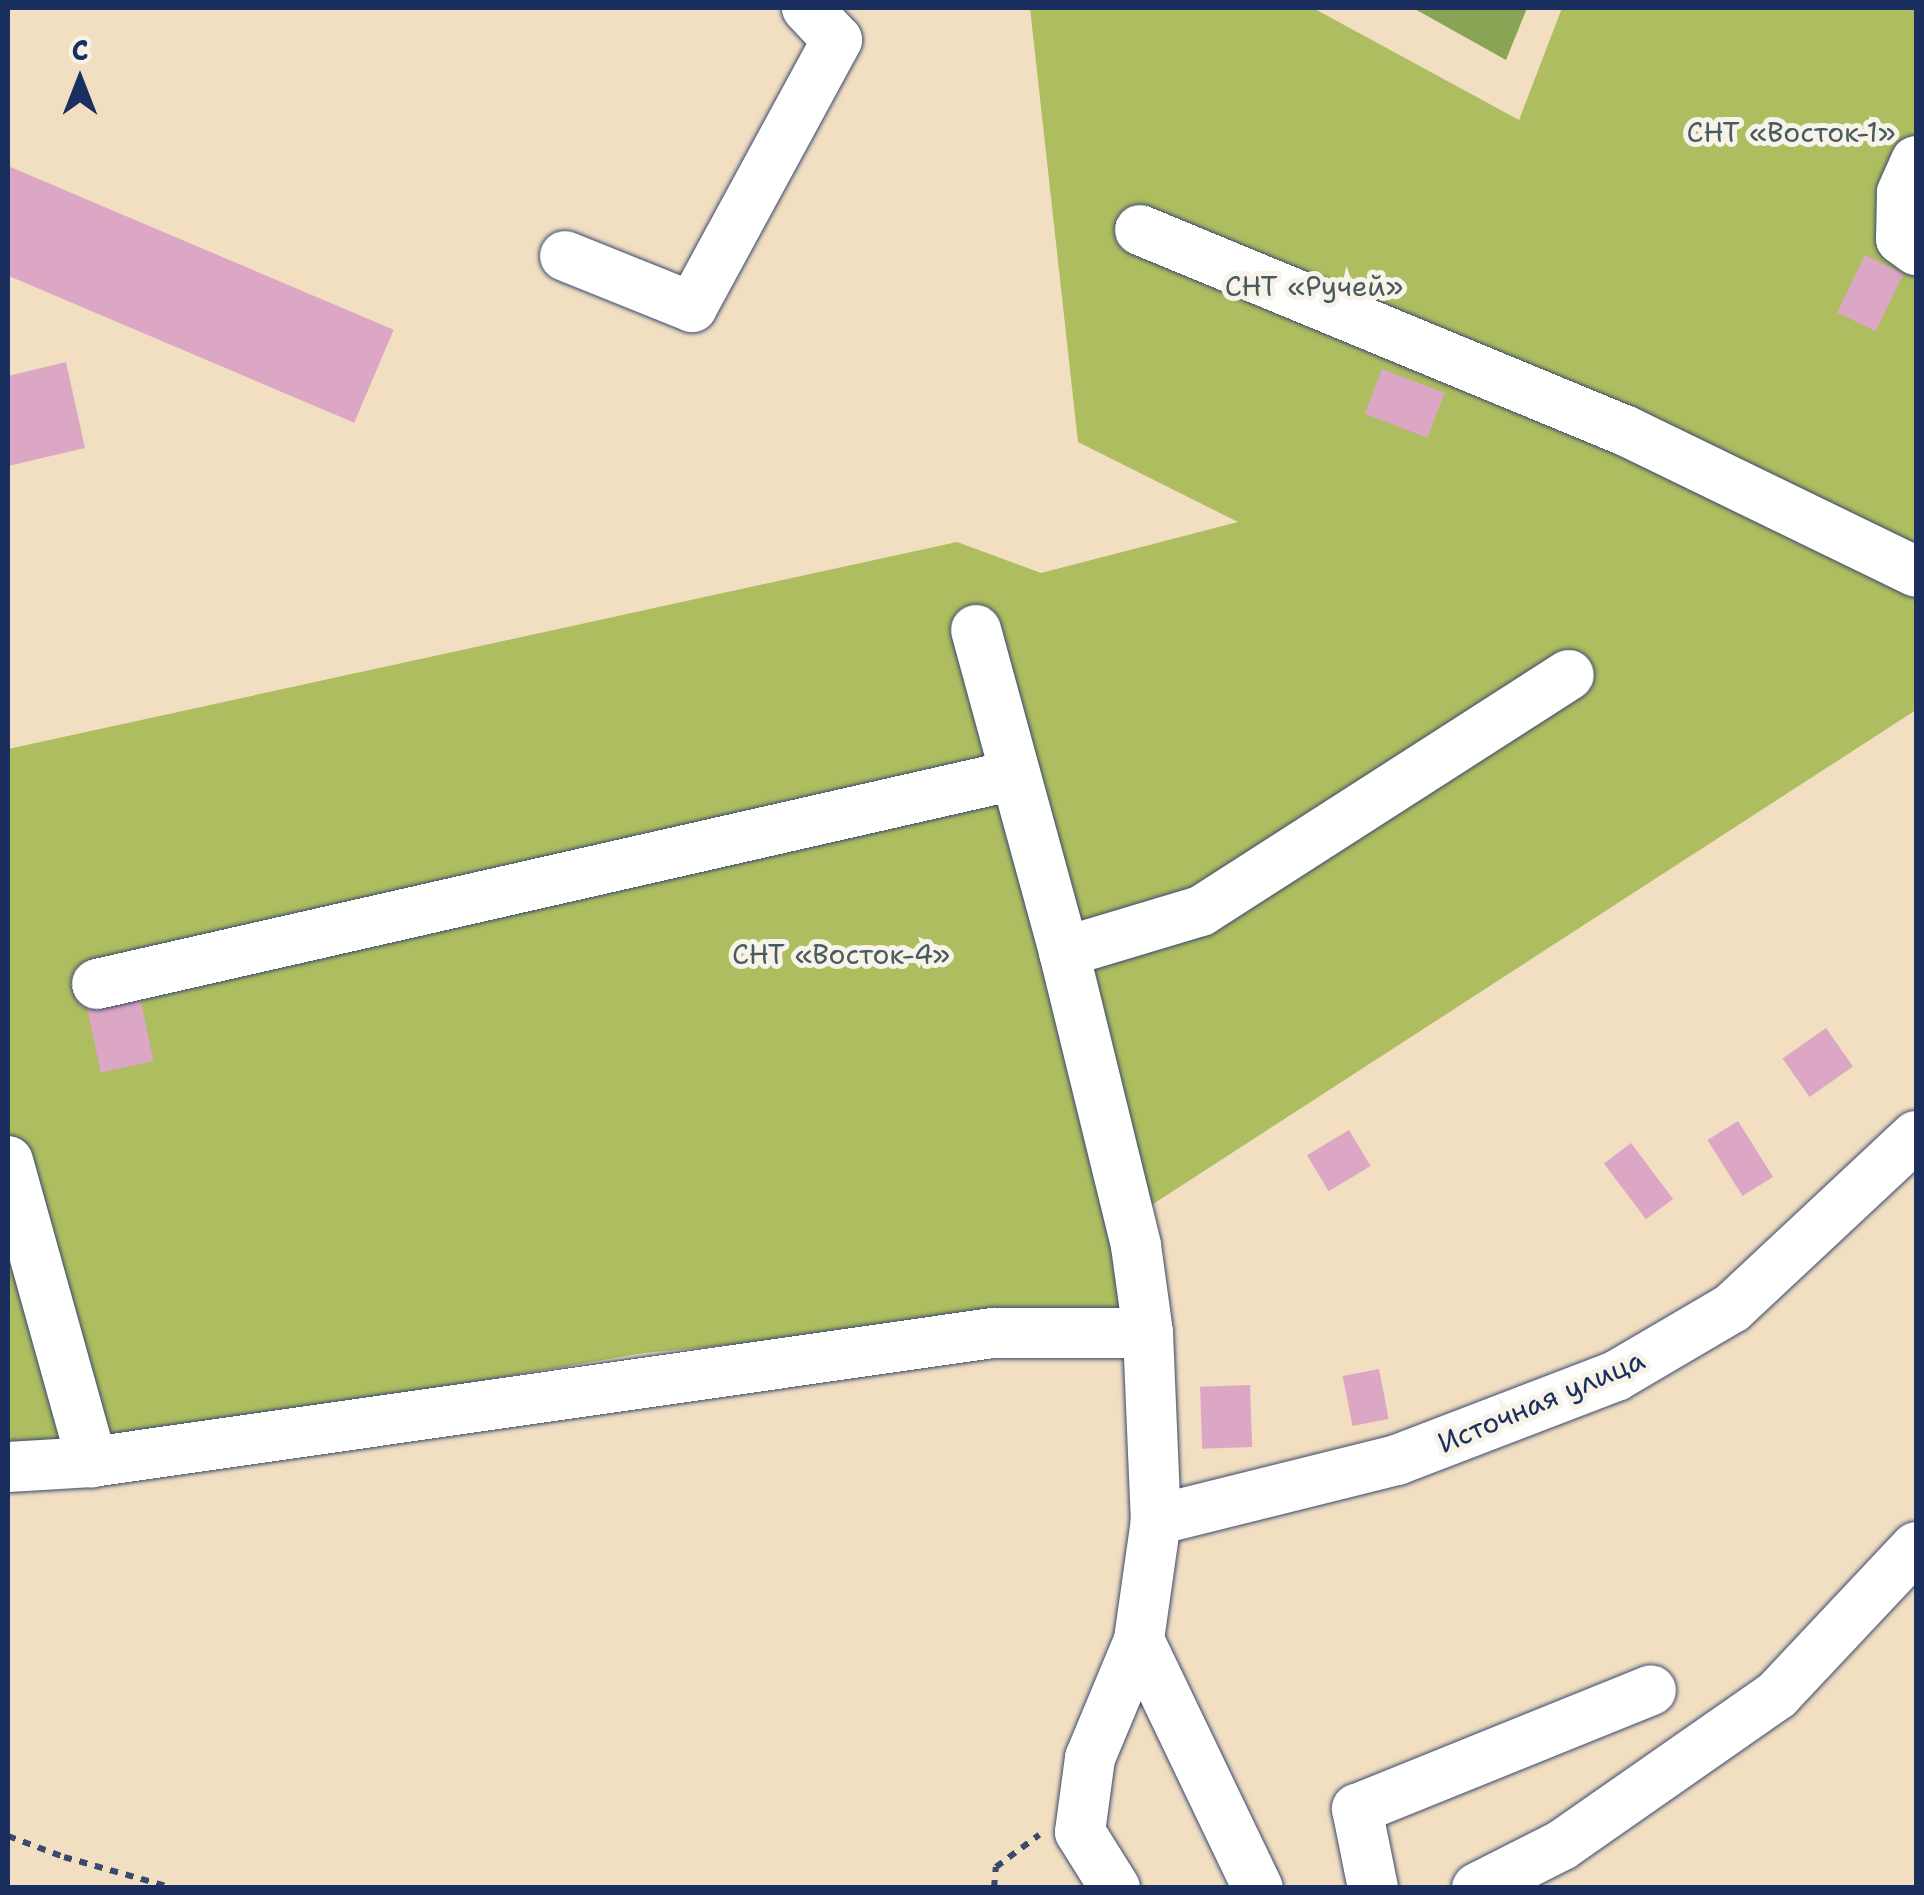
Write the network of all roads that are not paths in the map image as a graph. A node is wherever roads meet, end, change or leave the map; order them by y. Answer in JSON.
{"nodes":[{"id":1,"x":807,"y":8,"type":"edge"},
{"id":2,"x":1916,"y":161,"type":"edge"},
{"id":3,"x":1140,"y":230,"type":"dead end"},
{"id":4,"x":1916,"y":250,"type":"edge"},
{"id":5,"x":565,"y":256,"type":"dead end"},
{"id":6,"x":1916,"y":572,"type":"edge"},
{"id":7,"x":976,"y":630,"type":"dead end"},
{"id":8,"x":1568,"y":676,"type":"dead end"},
{"id":9,"x":1015,"y":775,"type":"junction"},
{"id":10,"x":1064,"y":952,"type":"junction"},
{"id":11,"x":96,"y":984,"type":"dead end"},
{"id":12,"x":1916,"y":1136,"type":"edge"},
{"id":13,"x":8,"y":1162,"type":"edge"},
{"id":14,"x":1148,"y":1333,"type":"junction"},
{"id":15,"x":92,"y":1462,"type":"junction"},
{"id":16,"x":8,"y":1467,"type":"edge"},
{"id":17,"x":1156,"y":1520,"type":"junction"},
{"id":18,"x":1916,"y":1547,"type":"edge"},
{"id":19,"x":1140,"y":1640,"type":"junction"},
{"id":20,"x":1651,"y":1690,"type":"dead end"},
{"id":21,"x":1115,"y":1888,"type":"edge"},
{"id":22,"x":1258,"y":1888,"type":"edge"},
{"id":23,"x":1373,"y":1888,"type":"edge"},
{"id":24,"x":1477,"y":1888,"type":"edge"}],
"edges":[{"from":1,"to":5,"type":"street"},
{"from":2,"to":4,"type":"street"},
{"from":3,"to":6,"type":"street"},
{"from":7,"to":9,"type":"street"},
{"from":8,"to":10,"type":"street"},
{"from":9,"to":10,"type":"street"},
{"from":9,"to":11,"type":"street"},
{"from":10,"to":14,"type":"street"},
{"from":12,"to":17,"type":"street","name":"Источная улица"},
{"from":13,"to":15,"type":"street"},
{"from":14,"to":15,"type":"street"},
{"from":14,"to":17,"type":"street"},
{"from":15,"to":16,"type":"street"},
{"from":17,"to":19,"type":"street"},
{"from":18,"to":24,"type":"street"},
{"from":19,"to":21,"type":"street"},
{"from":19,"to":22,"type":"street"},
{"from":20,"to":23,"type":"street"}]}
